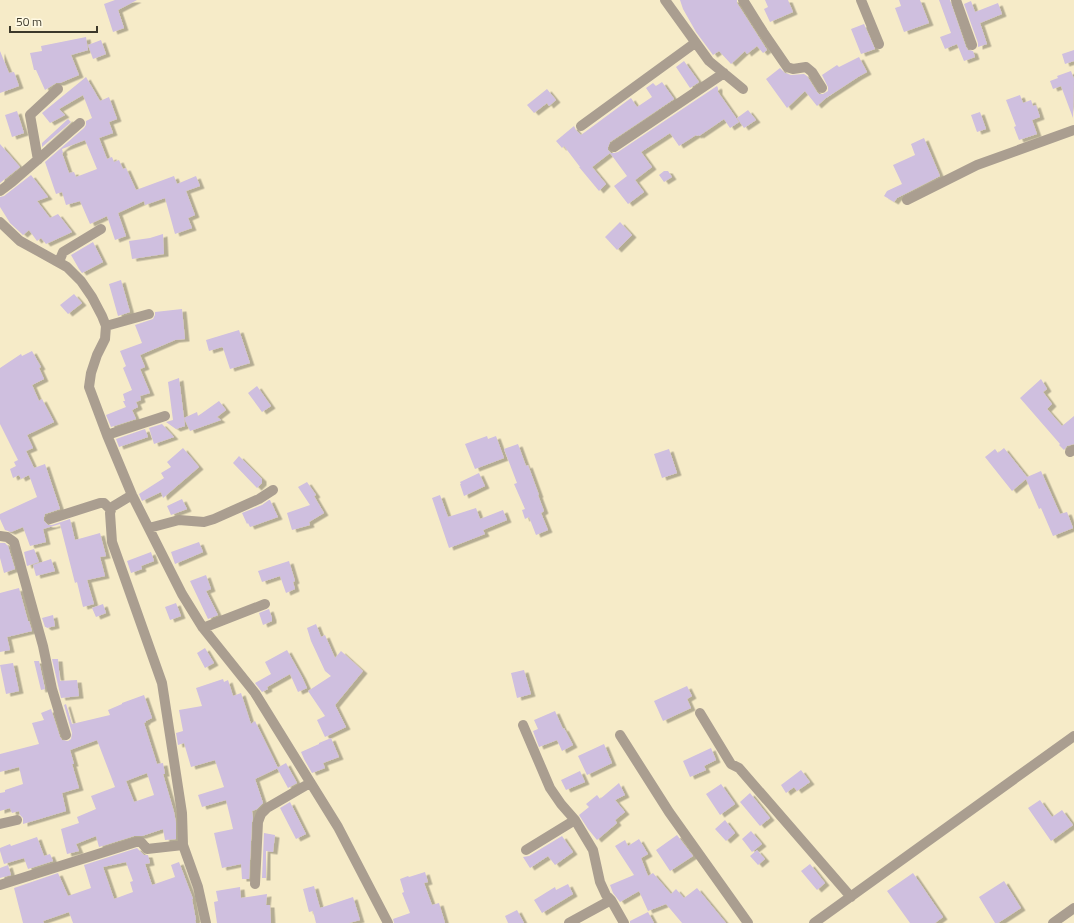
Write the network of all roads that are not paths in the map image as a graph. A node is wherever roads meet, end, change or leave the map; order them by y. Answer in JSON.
{"nodes":[{"id":1,"x":665,"y":0,"type":"edge"},
{"id":2,"x":743,"y":0,"type":"edge"},
{"id":3,"x":861,"y":0,"type":"edge"},
{"id":4,"x":956,"y":0,"type":"edge"},
{"id":5,"x":695,"y":43,"type":"junction"},
{"id":6,"x":879,"y":44,"type":"dead end"},
{"id":7,"x":972,"y":45,"type":"dead end"},
{"id":8,"x":724,"y":73,"type":"junction"},
{"id":9,"x":822,"y":88,"type":"dead end"},
{"id":10,"x":58,"y":89,"type":"dead end"},
{"id":11,"x":743,"y":89,"type":"dead end"},
{"id":12,"x":80,"y":123,"type":"dead end"},
{"id":13,"x":581,"y":126,"type":"dead end"},
{"id":14,"x":1074,"y":130,"type":"edge"},
{"id":15,"x":614,"y":147,"type":"dead end"},
{"id":16,"x":38,"y":160,"type":"junction"},
{"id":17,"x":0,"y":191,"type":"edge"},
{"id":18,"x":907,"y":200,"type":"dead end"},
{"id":19,"x":0,"y":222,"type":"edge"},
{"id":20,"x":101,"y":228,"type":"dead end"},
{"id":21,"x":59,"y":262,"type":"junction"},
{"id":22,"x":149,"y":314,"type":"dead end"},
{"id":23,"x":106,"y":326,"type":"junction"},
{"id":24,"x":165,"y":416,"type":"dead end"},
{"id":25,"x":107,"y":436,"type":"junction"},
{"id":26,"x":273,"y":490,"type":"dead end"},
{"id":27,"x":132,"y":495,"type":"junction"},
{"id":28,"x":111,"y":510,"type":"junction"},
{"id":29,"x":50,"y":519,"type":"dead end"},
{"id":30,"x":149,"y":528,"type":"junction"},
{"id":31,"x":0,"y":536,"type":"edge"},
{"id":32,"x":265,"y":604,"type":"dead end"},
{"id":33,"x":203,"y":628,"type":"junction"},
{"id":34,"x":700,"y":713,"type":"dead end"},
{"id":35,"x":523,"y":725,"type":"dead end"},
{"id":36,"x":66,"y":735,"type":"dead end"},
{"id":37,"x":620,"y":735,"type":"dead end"},
{"id":38,"x":1074,"y":736,"type":"edge"},
{"id":39,"x":310,"y":783,"type":"junction"},
{"id":40,"x":17,"y":820,"type":"dead end"},
{"id":41,"x":575,"y":820,"type":"junction"},
{"id":42,"x":0,"y":824,"type":"edge"},
{"id":43,"x":183,"y":845,"type":"junction"},
{"id":44,"x":526,"y":850,"type":"dead end"},
{"id":45,"x":255,"y":884,"type":"dead end"},
{"id":46,"x":0,"y":886,"type":"edge"},
{"id":47,"x":851,"y":896,"type":"junction"},
{"id":48,"x":611,"y":900,"type":"junction"},
{"id":49,"x":1074,"y":908,"type":"edge"},
{"id":50,"x":206,"y":923,"type":"edge"},
{"id":51,"x":388,"y":923,"type":"edge"},
{"id":52,"x":569,"y":923,"type":"edge"},
{"id":53,"x":624,"y":923,"type":"edge"},
{"id":54,"x":748,"y":923,"type":"edge"},
{"id":55,"x":814,"y":923,"type":"edge"},
{"id":56,"x":1052,"y":923,"type":"edge"}],
"edges":[{"from":1,"to":5,"type":"street"},
{"from":2,"to":9,"type":"street"},
{"from":3,"to":6,"type":"street"},
{"from":4,"to":7,"type":"street"},
{"from":5,"to":8,"type":"street"},
{"from":5,"to":13,"type":"street"},
{"from":8,"to":11,"type":"street"},
{"from":8,"to":15,"type":"street"},
{"from":10,"to":16,"type":"street"},
{"from":12,"to":16,"type":"street"},
{"from":14,"to":18,"type":"street"},
{"from":16,"to":17,"type":"street"},
{"from":19,"to":21,"type":"street"},
{"from":20,"to":21,"type":"street"},
{"from":21,"to":23,"type":"street"},
{"from":22,"to":23,"type":"street"},
{"from":23,"to":25,"type":"street"},
{"from":24,"to":25,"type":"street"},
{"from":25,"to":27,"type":"street"},
{"from":26,"to":30,"type":"street"},
{"from":27,"to":28,"type":"street"},
{"from":27,"to":30,"type":"street"},
{"from":28,"to":29,"type":"street"},
{"from":28,"to":43,"type":"street"},
{"from":30,"to":33,"type":"street"},
{"from":31,"to":36,"type":"street"},
{"from":32,"to":33,"type":"street"},
{"from":33,"to":39,"type":"street"},
{"from":34,"to":47,"type":"street"},
{"from":35,"to":41,"type":"street"},
{"from":37,"to":54,"type":"street"},
{"from":38,"to":47,"type":"street"},
{"from":39,"to":45,"type":"street"},
{"from":39,"to":51,"type":"street"},
{"from":40,"to":42,"type":"street"},
{"from":41,"to":44,"type":"street"},
{"from":41,"to":48,"type":"street"},
{"from":43,"to":46,"type":"street"},
{"from":43,"to":50,"type":"street"},
{"from":47,"to":55,"type":"street"},
{"from":48,"to":52,"type":"street"},
{"from":48,"to":53,"type":"street"},
{"from":49,"to":56,"type":"street"}]}
